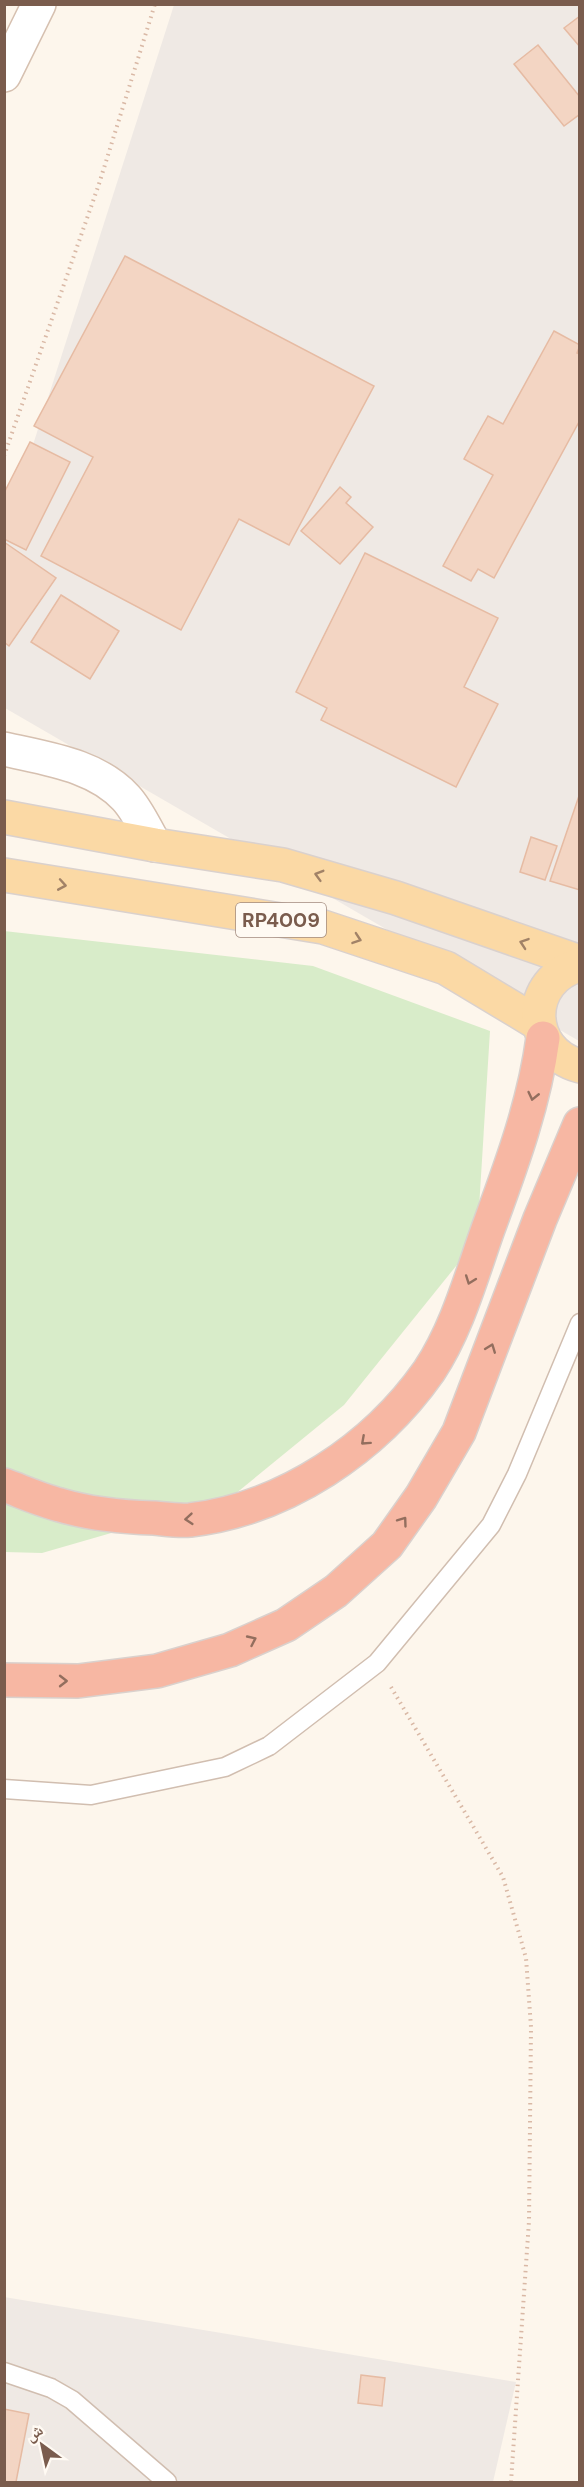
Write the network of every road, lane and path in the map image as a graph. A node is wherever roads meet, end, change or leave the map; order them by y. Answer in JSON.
{"nodes":[{"id":1,"x":39,"y":4,"type":"edge"},
{"id":2,"x":155,"y":4,"type":"edge"},
{"id":3,"x":4,"y":75,"type":"edge"},
{"id":4,"x":4,"y":456,"type":"edge"},
{"id":5,"x":4,"y":749,"type":"edge"},
{"id":6,"x":4,"y":817,"type":"edge"},
{"id":7,"x":155,"y":845,"type":"junction"},
{"id":8,"x":4,"y":875,"type":"edge"},
{"id":9,"x":579,"y":963,"type":"edge"},
{"id":10,"x":541,"y":1031,"type":"junction"},
{"id":11,"x":579,"y":1066,"type":"edge"},
{"id":12,"x":579,"y":1124,"type":"edge"},
{"id":13,"x":579,"y":1323,"type":"edge"},
{"id":14,"x":4,"y":1485,"type":"edge"},
{"id":15,"x":377,"y":1663,"type":"junction"},
{"id":16,"x":4,"y":1680,"type":"edge"},
{"id":17,"x":4,"y":1789,"type":"edge"},
{"id":18,"x":4,"y":2372,"type":"edge"},
{"id":19,"x":167,"y":2482,"type":"edge"},
{"id":20,"x":511,"y":2482,"type":"edge"}],
"edges":[{"from":1,"to":3,"type":"street"},
{"from":2,"to":4,"type":"path"},
{"from":5,"to":7,"type":"street"},
{"from":6,"to":7,"type":"main road","number":"RP4009"},
{"from":9,"to":7,"type":"main road","number":"RP4009","one_way":true},
{"from":8,"to":10,"type":"main road","number":"RP4009","one_way":true},
{"from":9,"to":10,"type":"main road","number":"RP4009"},
{"from":10,"to":11,"type":"main road","number":"RP4009"},
{"from":10,"to":14,"type":"highway","one_way":true},
{"from":16,"to":12,"type":"highway","one_way":true},
{"from":13,"to":15,"type":"lane"},
{"from":15,"to":17,"type":"lane"},
{"from":15,"to":20,"type":"path"},
{"from":18,"to":19,"type":"lane"}]}
